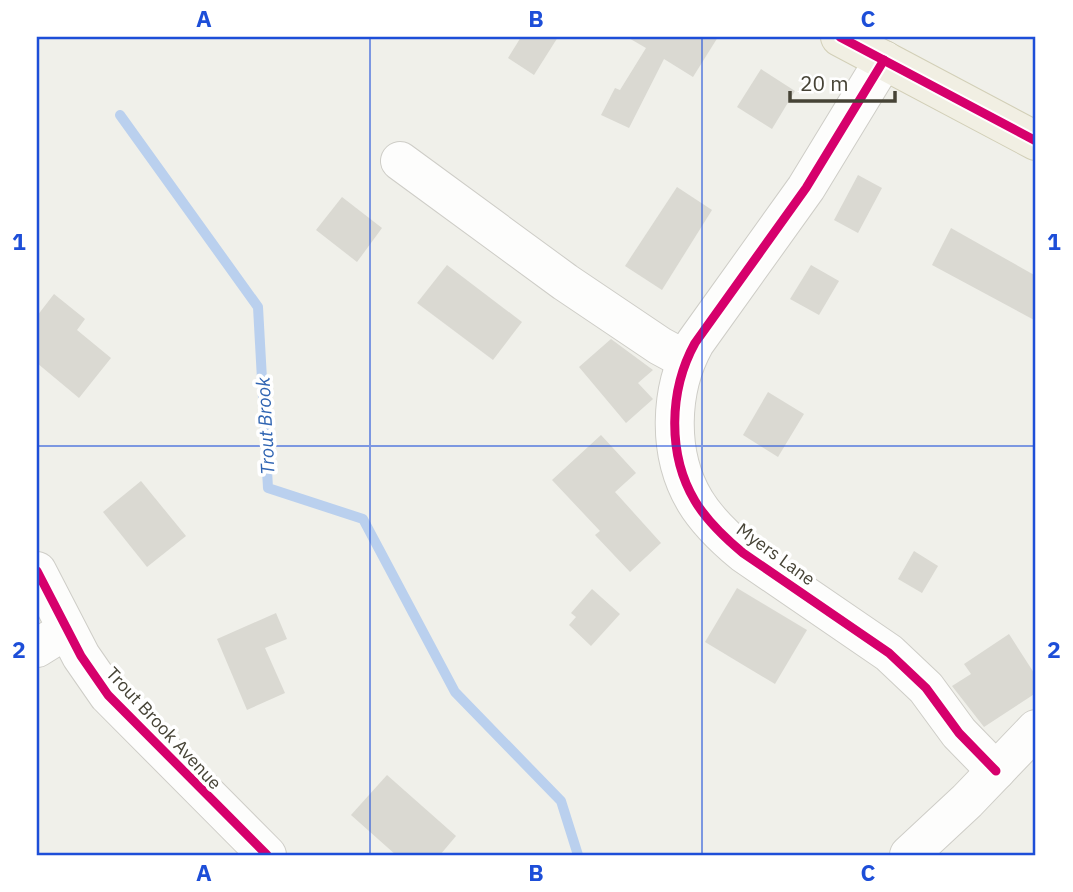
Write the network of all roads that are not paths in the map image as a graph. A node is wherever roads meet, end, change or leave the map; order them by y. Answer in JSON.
{"nodes":[{"id":1,"x":840,"y":37,"type":"edge"},
{"id":2,"x":884,"y":60,"type":"junction"},
{"id":3,"x":1036,"y":141,"type":"edge"},
{"id":4,"x":400,"y":161,"type":"dead end"},
{"id":5,"x":686,"y":360,"type":"junction"},
{"id":6,"x":37,"y":571,"type":"edge"},
{"id":7,"x":51,"y":639,"type":"edge"},
{"id":8,"x":1036,"y":729,"type":"edge"},
{"id":9,"x":996,"y":771,"type":"junction"},
{"id":10,"x":267,"y":855,"type":"edge"},
{"id":11,"x":909,"y":855,"type":"edge"}],
"edges":[{"from":1,"to":2,"type":"main road"},
{"from":2,"to":3,"type":"main road"},
{"from":2,"to":5,"type":"street","name":"Myers Lane"},
{"from":4,"to":5,"type":"street"},
{"from":5,"to":9,"type":"street","name":"Myers Lane"},
{"from":6,"to":7,"type":"street","name":"Trout Brook Avenue"},
{"from":7,"to":10,"type":"street","name":"Trout Brook Avenue"},
{"from":8,"to":9,"type":"street"},
{"from":9,"to":11,"type":"street"}]}
